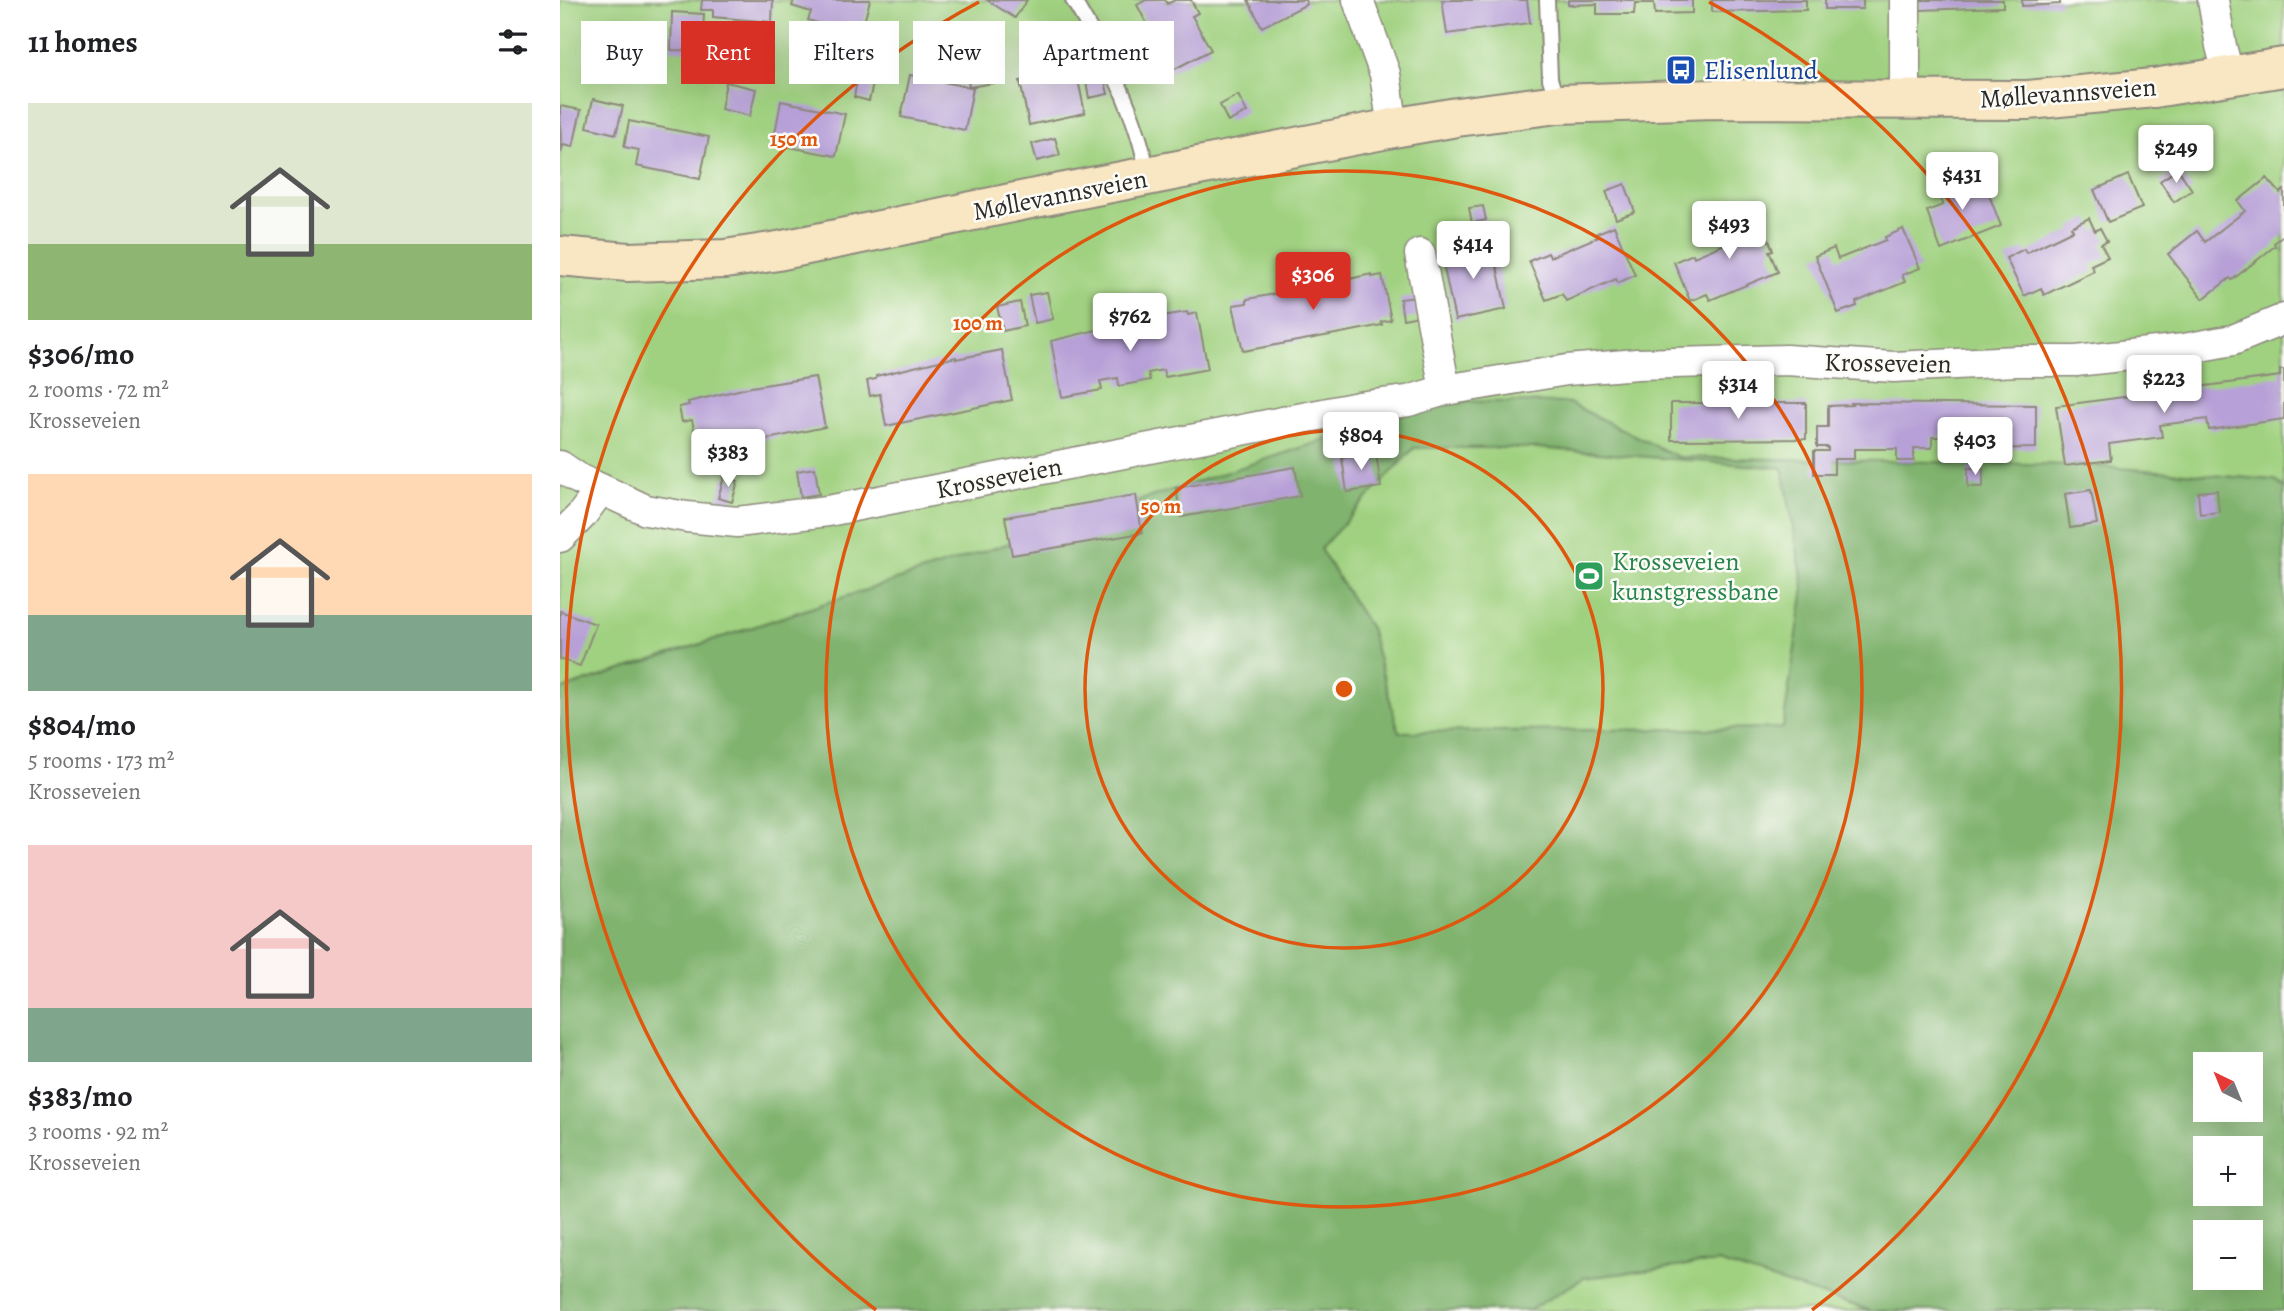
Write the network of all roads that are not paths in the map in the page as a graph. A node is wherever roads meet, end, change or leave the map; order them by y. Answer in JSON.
{"nodes":[{"id":1,"x":1073,"y":0,"type":"edge"},
{"id":2,"x":1358,"y":0,"type":"edge"},
{"id":3,"x":1547,"y":0,"type":"edge"},
{"id":4,"x":1905,"y":0,"type":"edge"},
{"id":5,"x":2213,"y":0,"type":"edge"},
{"id":6,"x":2284,"y":66,"type":"edge"},
{"id":7,"x":2230,"y":77,"type":"junction"},
{"id":8,"x":1905,"y":100,"type":"junction"},
{"id":9,"x":1558,"y":104,"type":"junction"},
{"id":10,"x":1393,"y":128,"type":"junction"},
{"id":11,"x":1148,"y":177,"type":"junction"},
{"id":12,"x":1420,"y":254,"type":"dead end"},
{"id":13,"x":560,"y":256,"type":"edge"},
{"id":14,"x":2284,"y":319,"type":"edge"},
{"id":15,"x":1445,"y":390,"type":"junction"},
{"id":16,"x":560,"y":466,"type":"edge"},
{"id":17,"x":601,"y":489,"type":"junction"},
{"id":18,"x":560,"y":537,"type":"edge"}],
"edges":[{"from":1,"to":11,"type":"lane"},
{"from":2,"to":10,"type":"street"},
{"from":3,"to":9,"type":"lane"},
{"from":4,"to":8,"type":"street"},
{"from":5,"to":7,"type":"street"},
{"from":6,"to":7,"type":"main road","name":"Møllevannsveien"},
{"from":7,"to":8,"type":"main road","name":"Møllevannsveien"},
{"from":8,"to":9,"type":"main road","name":"Møllevannsveien"},
{"from":9,"to":10,"type":"main road","name":"Møllevannsveien"},
{"from":10,"to":11,"type":"main road","name":"Møllevannsveien"},
{"from":11,"to":13,"type":"main road","name":"Møllevannsveien"},
{"from":12,"to":15,"type":"street"},
{"from":14,"to":15,"type":"street","name":"Krosseveien"},
{"from":15,"to":17,"type":"street","name":"Krosseveien"},
{"from":16,"to":17,"type":"street","name":"Krosseveien"},
{"from":17,"to":18,"type":"street"}]}
